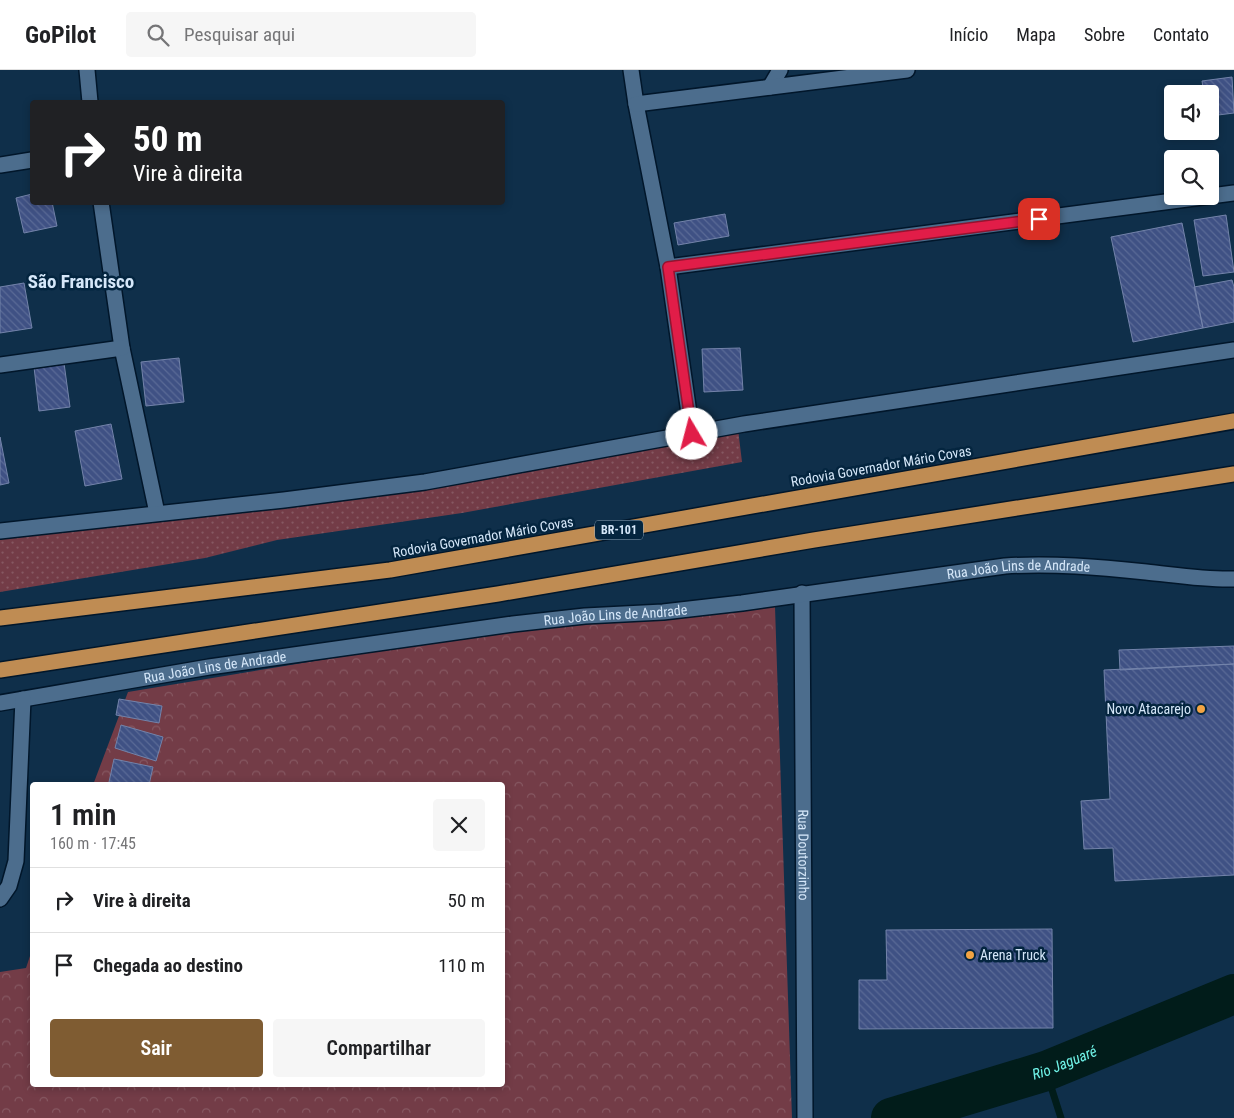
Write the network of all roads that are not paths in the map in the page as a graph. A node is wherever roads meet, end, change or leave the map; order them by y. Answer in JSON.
{"nodes":[{"id":1,"x":86,"y":70,"type":"edge"},
{"id":2,"x":631,"y":70,"type":"edge"},
{"id":3,"x":780,"y":70,"type":"edge"},
{"id":4,"x":907,"y":70,"type":"edge"},
{"id":5,"x":770,"y":87,"type":"junction"},
{"id":6,"x":90,"y":100,"type":"edge"},
{"id":7,"x":636,"y":104,"type":"junction"},
{"id":8,"x":30,"y":160,"type":"edge"},
{"id":9,"x":0,"y":165,"type":"edge"},
{"id":10,"x":1234,"y":193,"type":"edge"},
{"id":11,"x":101,"y":205,"type":"edge"},
{"id":12,"x":668,"y":267,"type":"junction"},
{"id":13,"x":122,"y":348,"type":"junction"},
{"id":14,"x":1234,"y":350,"type":"edge"},
{"id":15,"x":0,"y":365,"type":"edge"},
{"id":16,"x":1234,"y":422,"type":"edge"},
{"id":17,"x":692,"y":434,"type":"junction"},
{"id":18,"x":1234,"y":474,"type":"edge"},
{"id":19,"x":157,"y":513,"type":"junction"},
{"id":20,"x":0,"y":531,"type":"edge"},
{"id":21,"x":1234,"y":579,"type":"edge"},
{"id":22,"x":802,"y":594,"type":"junction"},
{"id":23,"x":0,"y":618,"type":"edge"},
{"id":24,"x":0,"y":670,"type":"edge"},
{"id":25,"x":23,"y":699,"type":"junction"},
{"id":26,"x":0,"y":703,"type":"edge"},
{"id":27,"x":0,"y":899,"type":"edge"},
{"id":28,"x":804,"y":1114,"type":"edge"}],
"edges":[{"from":1,"to":6,"type":"street"},
{"from":2,"to":7,"type":"street"},
{"from":3,"to":5,"type":"street"},
{"from":4,"to":5,"type":"street"},
{"from":5,"to":7,"type":"street"},
{"from":7,"to":12,"type":"street"},
{"from":8,"to":9,"type":"street"},
{"from":10,"to":12,"type":"street"},
{"from":11,"to":13,"type":"street"},
{"from":12,"to":17,"type":"street"},
{"from":13,"to":15,"type":"street"},
{"from":13,"to":19,"type":"street"},
{"from":14,"to":17,"type":"street"},
{"from":16,"to":23,"type":"highway","name":"Rodovia Governador Mário Covas","number":"BR-101"},
{"from":17,"to":19,"type":"street"},
{"from":18,"to":24,"type":"highway"},
{"from":19,"to":20,"type":"street"},
{"from":21,"to":22,"type":"street","name":"Rua João Lins de Andrade"},
{"from":22,"to":25,"type":"street","name":"Rua João Lins de Andrade"},
{"from":22,"to":28,"type":"street","name":"Rua Doutorzinho"},
{"from":25,"to":26,"type":"street","name":"Rua João Lins de Andrade"},
{"from":25,"to":27,"type":"street"}]}
